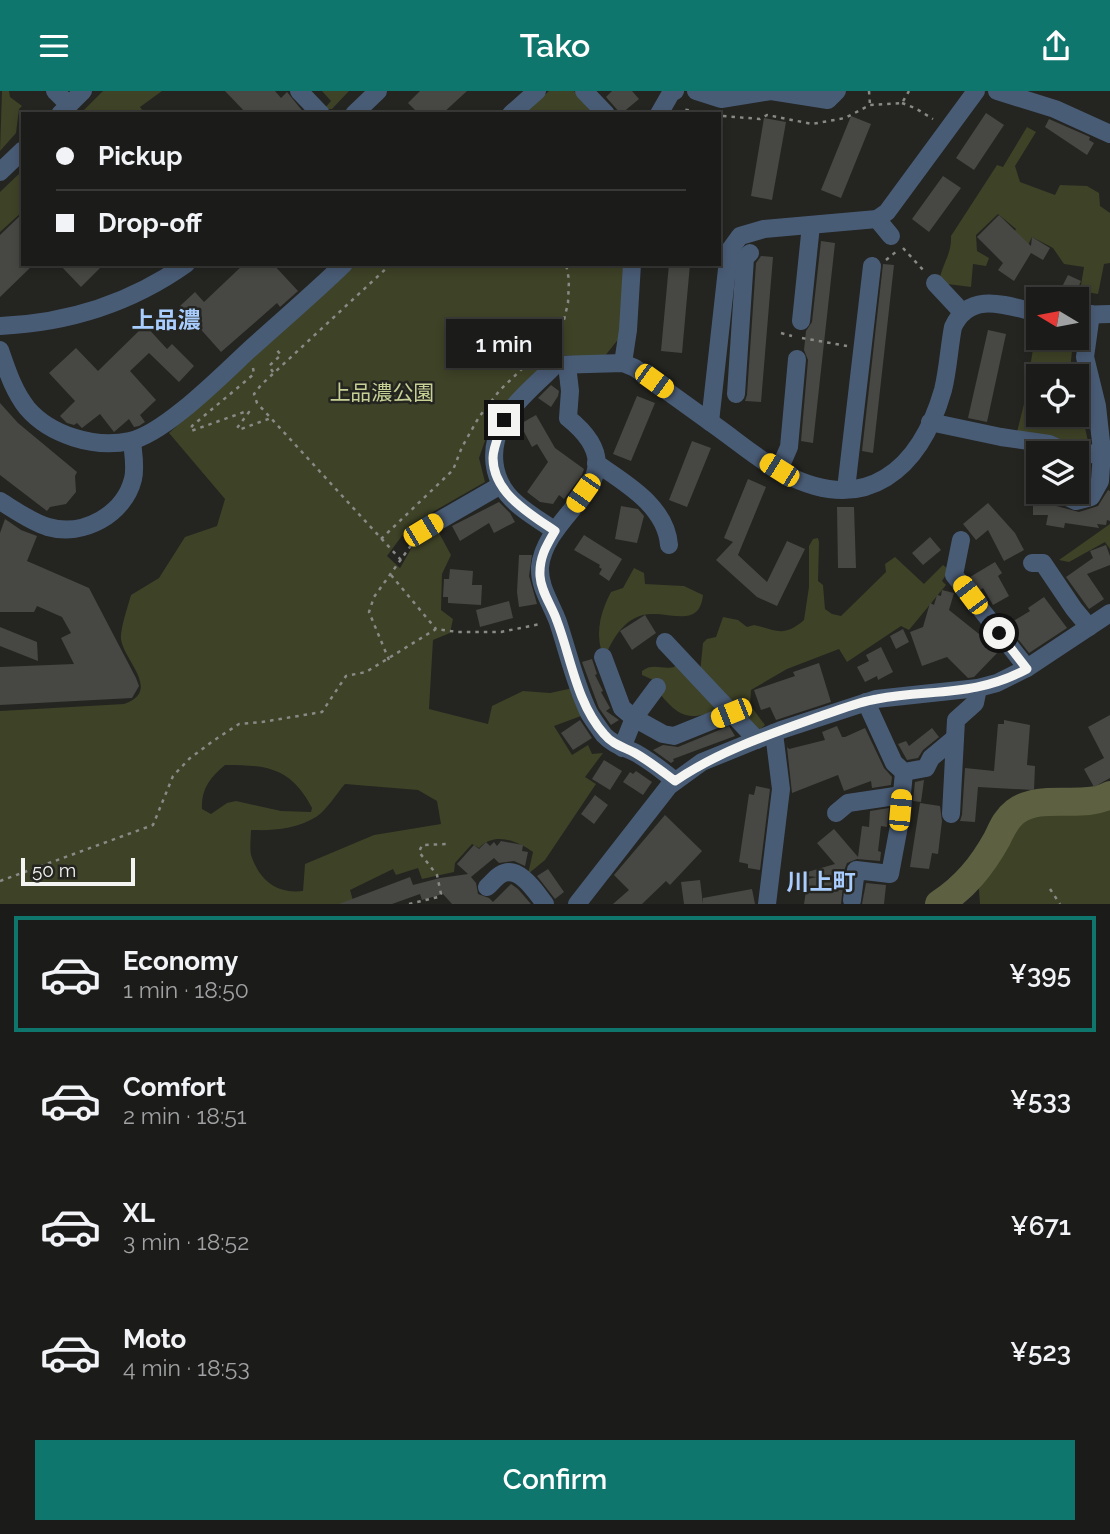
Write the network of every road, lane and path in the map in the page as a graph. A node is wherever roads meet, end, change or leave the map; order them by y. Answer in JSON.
{"nodes":[{"id":1,"x":55,"y":91,"type":"edge"},
{"id":2,"x":83,"y":91,"type":"edge"},
{"id":3,"x":299,"y":91,"type":"edge"},
{"id":4,"x":378,"y":91,"type":"edge"},
{"id":5,"x":537,"y":91,"type":"edge"},
{"id":6,"x":584,"y":91,"type":"edge"},
{"id":7,"x":675,"y":91,"type":"edge"},
{"id":8,"x":696,"y":91,"type":"edge"},
{"id":9,"x":837,"y":91,"type":"edge"},
{"id":10,"x":869,"y":91,"type":"edge"},
{"id":11,"x":976,"y":91,"type":"edge"},
{"id":12,"x":997,"y":91,"type":"edge"},
{"id":13,"x":902,"y":103,"type":"dead end"},
{"id":14,"x":870,"y":105,"type":"dead end"},
{"id":15,"x":64,"y":109,"type":"edge"},
{"id":16,"x":319,"y":112,"type":"edge"},
{"id":17,"x":356,"y":112,"type":"edge"},
{"id":18,"x":512,"y":112,"type":"edge"},
{"id":19,"x":604,"y":112,"type":"edge"},
{"id":20,"x":660,"y":112,"type":"edge"},
{"id":21,"x":681,"y":112,"type":"edge"},
{"id":22,"x":698,"y":112,"type":"edge"},
{"id":23,"x":947,"y":130,"type":"junction"},
{"id":24,"x":1110,"y":134,"type":"edge"},
{"id":25,"x":21,"y":152,"type":"edge"},
{"id":26,"x":1,"y":169,"type":"edge"},
{"id":27,"x":877,"y":219,"type":"junction"},
{"id":28,"x":811,"y":225,"type":"junction"},
{"id":29,"x":891,"y":236,"type":"joint"},
{"id":30,"x":750,"y":253,"type":"dead end"},
{"id":31,"x":183,"y":266,"type":"edge"},
{"id":32,"x":342,"y":266,"type":"edge"},
{"id":33,"x":389,"y":266,"type":"edge"},
{"id":34,"x":566,"y":266,"type":"edge"},
{"id":35,"x":632,"y":266,"type":"edge"},
{"id":36,"x":872,"y":266,"type":"dead end"},
{"id":37,"x":935,"y":282,"type":"joint"},
{"id":38,"x":1026,"y":310,"type":"edge"},
{"id":39,"x":963,"y":313,"type":"junction"},
{"id":40,"x":1110,"y":314,"type":"edge"},
{"id":41,"x":1089,"y":315,"type":"edge"},
{"id":42,"x":720,"y":325,"type":"junction"},
{"id":43,"x":0,"y":326,"type":"edge"},
{"id":44,"x":741,"y":327,"type":"junction"},
{"id":45,"x":801,"y":329,"type":"junction"},
{"id":46,"x":781,"y":333,"type":"dead end"},
{"id":47,"x":273,"y":345,"type":"dead end"},
{"id":48,"x":863,"y":348,"type":"junction"},
{"id":49,"x":0,"y":350,"type":"edge"},
{"id":50,"x":1086,"y":350,"type":"edge"},
{"id":51,"x":797,"y":359,"type":"dead end"},
{"id":52,"x":622,"y":363,"type":"junction"},
{"id":53,"x":250,"y":364,"type":"dead end"},
{"id":54,"x":567,"y":365,"type":"junction"},
{"id":55,"x":274,"y":373,"type":"junction"},
{"id":56,"x":736,"y":394,"type":"dead end"},
{"id":57,"x":271,"y":418,"type":"junction"},
{"id":58,"x":710,"y":422,"type":"junction"},
{"id":59,"x":930,"y":422,"type":"junction"},
{"id":60,"x":132,"y":441,"type":"junction"},
{"id":61,"x":1028,"y":441,"type":"edge"},
{"id":62,"x":1089,"y":458,"type":"edge"},
{"id":63,"x":1102,"y":458,"type":"junction"},
{"id":64,"x":596,"y":463,"type":"junction"},
{"id":65,"x":779,"y":470,"type":"junction"},
{"id":66,"x":501,"y":485,"type":"junction"},
{"id":67,"x":846,"y":489,"type":"junction"},
{"id":68,"x":1089,"y":498,"type":"edge"},
{"id":69,"x":0,"y":502,"type":"edge"},
{"id":70,"x":423,"y":530,"type":"dead end"},
{"id":71,"x":555,"y":531,"type":"junction"},
{"id":72,"x":382,"y":539,"type":"junction"},
{"id":73,"x":961,"y":540,"type":"dead end"},
{"id":74,"x":670,"y":545,"type":"dead end"},
{"id":75,"x":411,"y":546,"type":"dead end"},
{"id":76,"x":401,"y":560,"type":"junction"},
{"id":77,"x":1032,"y":562,"type":"dead end"},
{"id":78,"x":391,"y":575,"type":"junction"},
{"id":79,"x":1110,"y":613,"type":"edge"},
{"id":80,"x":556,"y":619,"type":"junction"},
{"id":81,"x":1089,"y":627,"type":"junction"},
{"id":82,"x":436,"y":629,"type":"junction"},
{"id":83,"x":665,"y":642,"type":"dead end"},
{"id":84,"x":603,"y":657,"type":"dead end"},
{"id":85,"x":389,"y":660,"type":"junction"},
{"id":86,"x":1027,"y":669,"type":"junction"},
{"id":87,"x":657,"y":687,"type":"dead end"},
{"id":88,"x":978,"y":688,"type":"junction"},
{"id":89,"x":866,"y":702,"type":"junction"},
{"id":90,"x":731,"y":713,"type":"junction"},
{"id":91,"x":634,"y":718,"type":"junction"},
{"id":92,"x":766,"y":736,"type":"junction"},
{"id":93,"x":955,"y":737,"type":"junction"},
{"id":94,"x":622,"y":748,"type":"junction"},
{"id":95,"x":904,"y":772,"type":"junction"},
{"id":96,"x":675,"y":781,"type":"junction"},
{"id":97,"x":902,"y":795,"type":"junction"},
{"id":98,"x":836,"y":813,"type":"dead end"},
{"id":99,"x":951,"y":814,"type":"dead end"},
{"id":100,"x":449,"y":844,"type":"dead end"},
{"id":101,"x":0,"y":881,"type":"edge"},
{"id":102,"x":487,"y":887,"type":"dead end"},
{"id":103,"x":1050,"y":889,"type":"dead end"},
{"id":104,"x":852,"y":900,"type":"dead end"},
{"id":105,"x":409,"y":904,"type":"edge"},
{"id":106,"x":545,"y":904,"type":"edge"},
{"id":107,"x":577,"y":904,"type":"edge"},
{"id":108,"x":767,"y":904,"type":"edge"},
{"id":109,"x":1060,"y":904,"type":"edge"}],
"edges":[{"from":1,"to":15,"type":"street"},
{"from":2,"to":15,"type":"street"},
{"from":3,"to":16,"type":"street"},
{"from":4,"to":17,"type":"street"},
{"from":5,"to":18,"type":"street"},
{"from":6,"to":19,"type":"street"},
{"from":7,"to":20,"type":"street"},
{"from":8,"to":9,"type":"street"},
{"from":10,"to":14,"type":"path"},
{"from":11,"to":23,"type":"street"},
{"from":12,"to":24,"type":"street"},
{"from":13,"to":23,"type":"path"},
{"from":21,"to":22,"type":"path"},
{"from":23,"to":27,"type":"street"},
{"from":25,"to":26,"type":"street"},
{"from":27,"to":28,"type":"street"},
{"from":27,"to":29,"type":"street"},
{"from":28,"to":42,"type":"street"},
{"from":28,"to":45,"type":"street"},
{"from":29,"to":37,"type":"path"},
{"from":30,"to":44,"type":"street"},
{"from":31,"to":43,"type":"street"},
{"from":32,"to":60,"type":"street"},
{"from":33,"to":55,"type":"path"},
{"from":34,"to":72,"type":"path"},
{"from":35,"to":52,"type":"street"},
{"from":36,"to":48,"type":"street"},
{"from":37,"to":39,"type":"street"},
{"from":38,"to":39,"type":"street"},
{"from":39,"to":59,"type":"street"},
{"from":40,"to":41,"type":"street"},
{"from":42,"to":44,"type":"street"},
{"from":42,"to":58,"type":"street"},
{"from":44,"to":56,"type":"street"},
{"from":45,"to":46,"type":"path"},
{"from":45,"to":48,"type":"path"},
{"from":47,"to":55,"type":"path"},
{"from":48,"to":67,"type":"street"},
{"from":49,"to":60,"type":"street"},
{"from":50,"to":63,"type":"street"},
{"from":51,"to":65,"type":"street"},
{"from":52,"to":54,"type":"street"},
{"from":52,"to":58,"type":"street"},
{"from":53,"to":57,"type":"path"},
{"from":54,"to":64,"type":"street"},
{"from":54,"to":66,"type":"street"},
{"from":55,"to":57,"type":"path"},
{"from":57,"to":72,"type":"path"},
{"from":58,"to":65,"type":"street"},
{"from":59,"to":61,"type":"street"},
{"from":59,"to":67,"type":"street"},
{"from":60,"to":69,"type":"street"},
{"from":62,"to":63,"type":"street"},
{"from":63,"to":68,"type":"street"},
{"from":64,"to":71,"type":"street"},
{"from":64,"to":74,"type":"street"},
{"from":65,"to":67,"type":"street"},
{"from":66,"to":70,"type":"street"},
{"from":66,"to":71,"type":"street"},
{"from":71,"to":80,"type":"street"},
{"from":72,"to":76,"type":"path"},
{"from":73,"to":86,"type":"street"},
{"from":75,"to":76,"type":"path"},
{"from":76,"to":78,"type":"path"},
{"from":77,"to":81,"type":"street"},
{"from":78,"to":82,"type":"path"},
{"from":78,"to":85,"type":"path"},
{"from":79,"to":81,"type":"street"},
{"from":80,"to":82,"type":"path"},
{"from":80,"to":94,"type":"street"},
{"from":81,"to":86,"type":"street"},
{"from":82,"to":85,"type":"path"},
{"from":83,"to":90,"type":"street"},
{"from":84,"to":91,"type":"street"},
{"from":85,"to":101,"type":"path"},
{"from":86,"to":88,"type":"street"},
{"from":87,"to":91,"type":"street"},
{"from":88,"to":89,"type":"street"},
{"from":88,"to":93,"type":"street"},
{"from":89,"to":92,"type":"street"},
{"from":89,"to":95,"type":"street"},
{"from":90,"to":91,"type":"street"},
{"from":90,"to":92,"type":"street"},
{"from":91,"to":94,"type":"street"},
{"from":92,"to":96,"type":"street"},
{"from":92,"to":108,"type":"street"},
{"from":93,"to":95,"type":"street"},
{"from":93,"to":99,"type":"street"},
{"from":94,"to":96,"type":"street"},
{"from":95,"to":97,"type":"street"},
{"from":96,"to":107,"type":"street"},
{"from":97,"to":98,"type":"street"},
{"from":97,"to":104,"type":"street"},
{"from":100,"to":105,"type":"path"},
{"from":102,"to":106,"type":"street"},
{"from":103,"to":109,"type":"path"}]}
